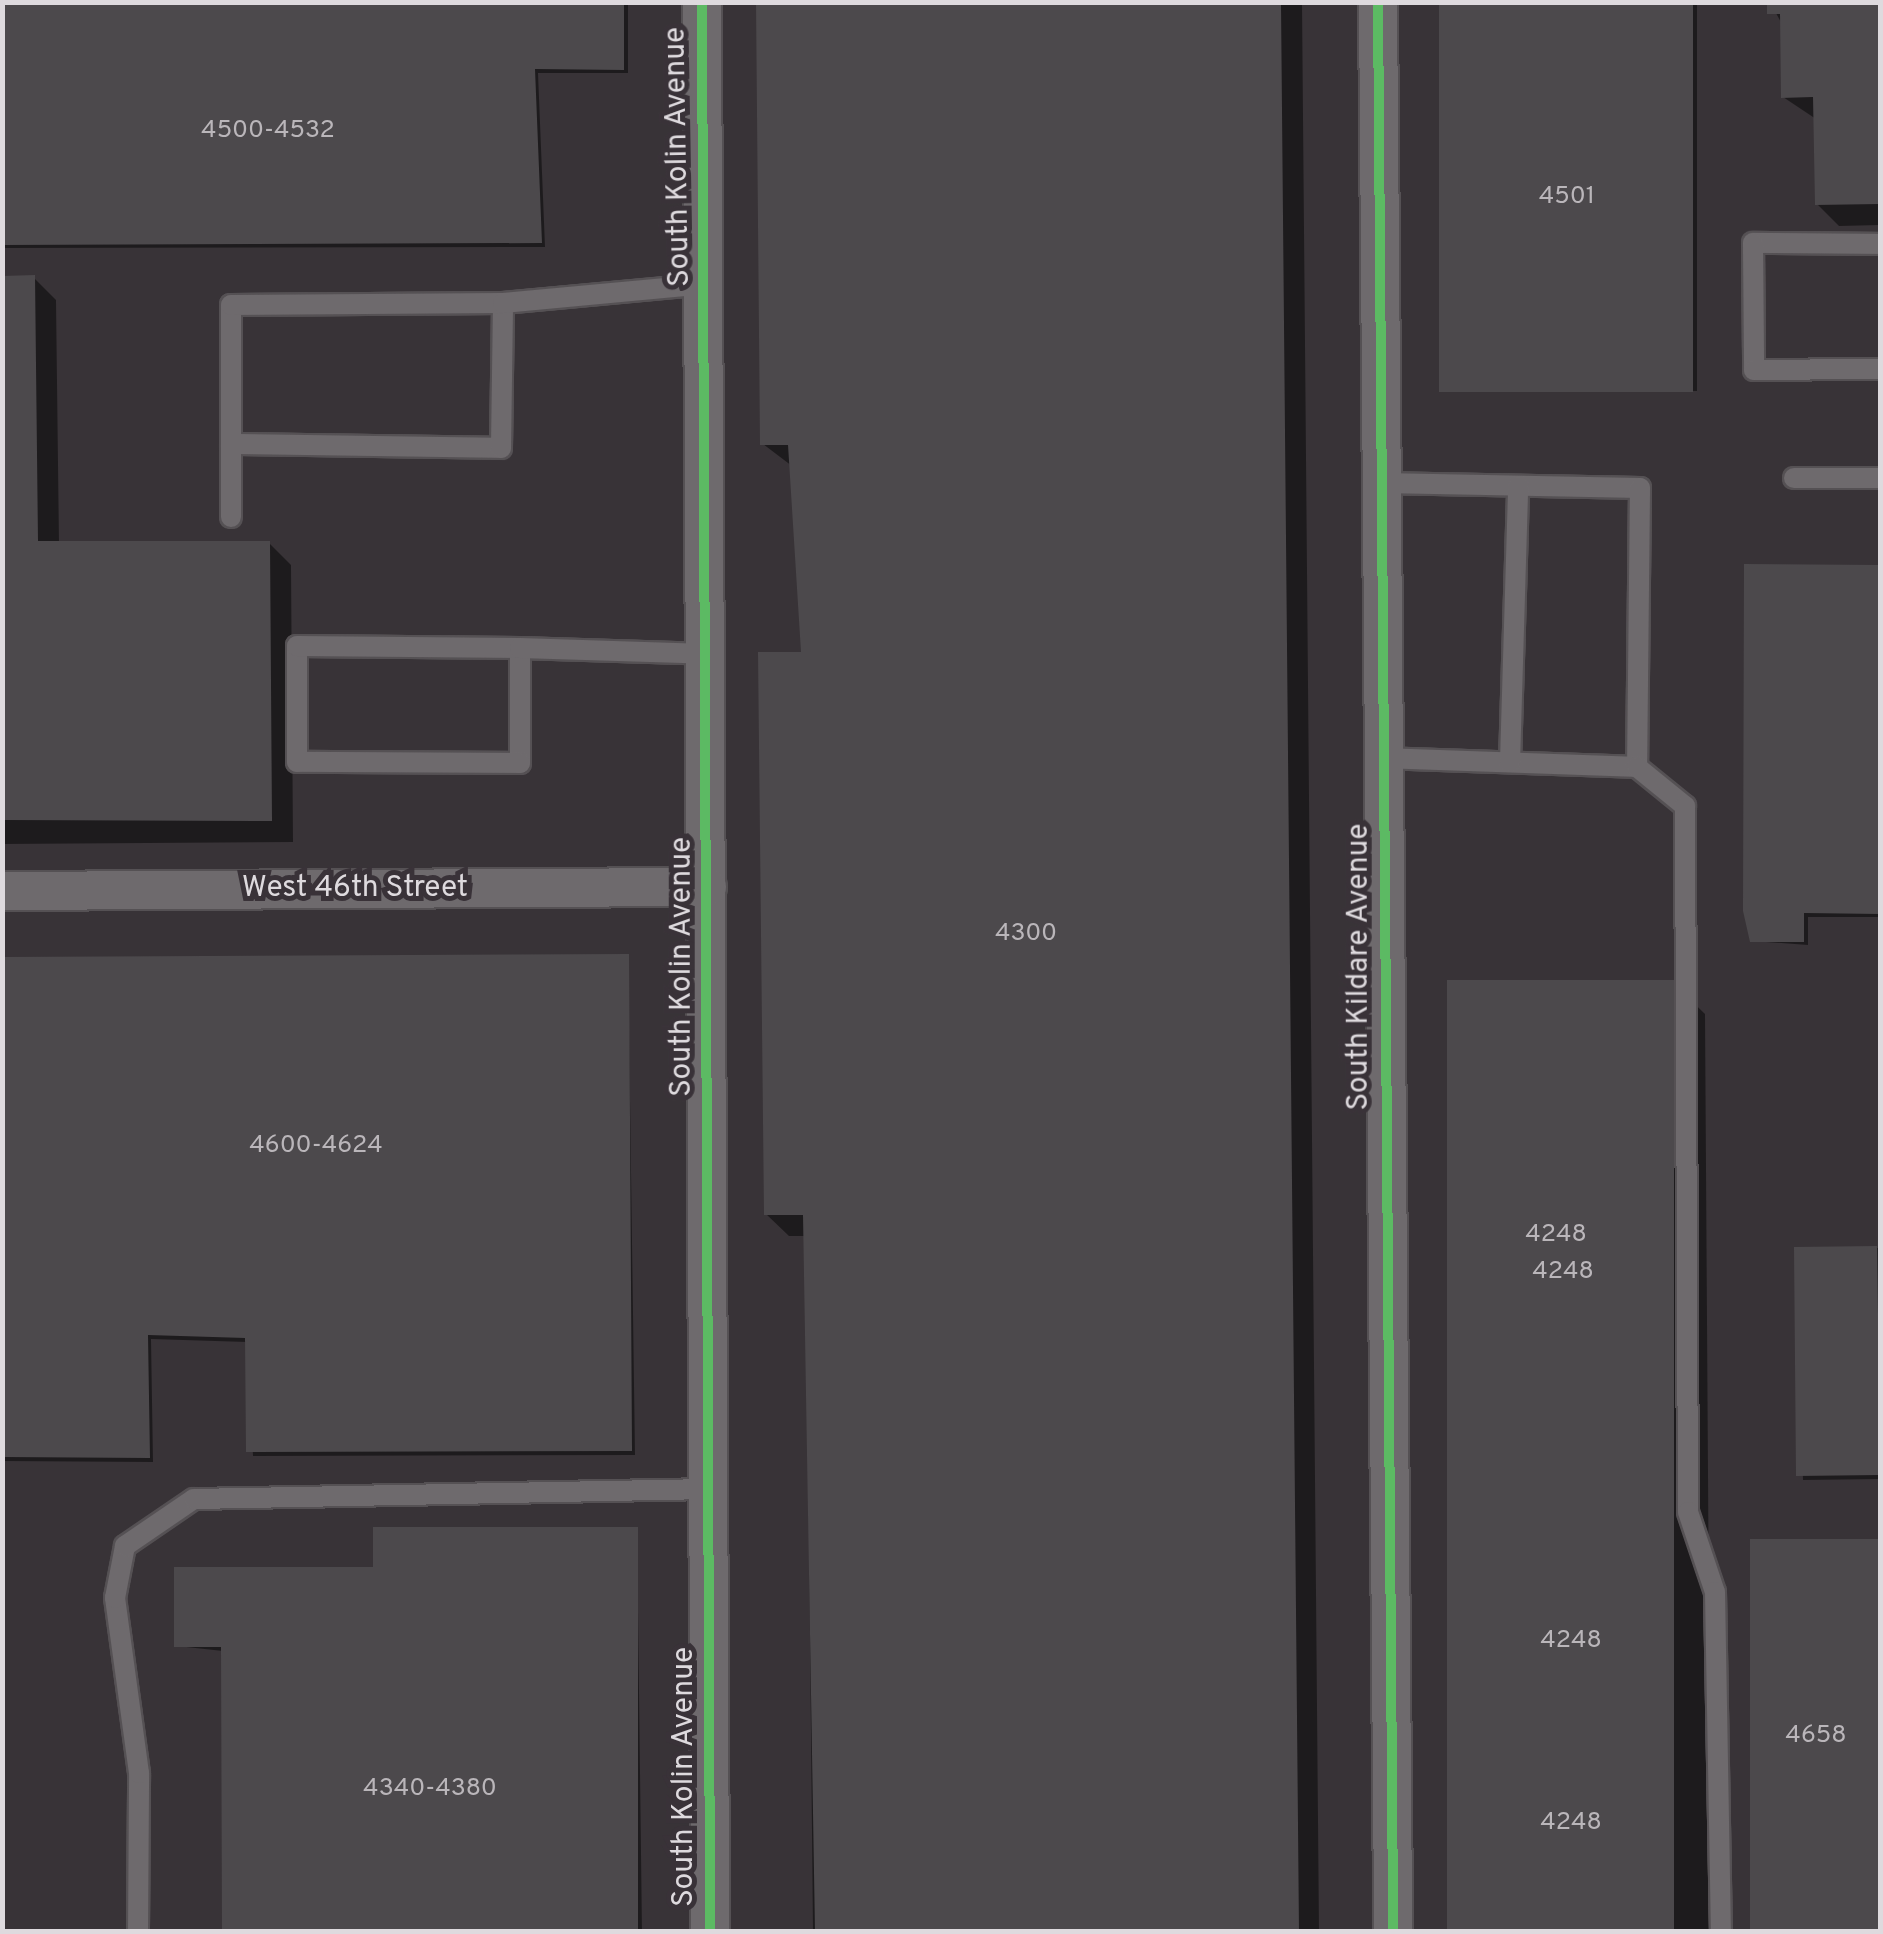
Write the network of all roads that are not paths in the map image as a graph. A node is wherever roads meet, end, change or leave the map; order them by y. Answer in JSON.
{"nodes":[{"id":1,"x":702,"y":2,"type":"edge"},
{"id":2,"x":1378,"y":2,"type":"edge"},
{"id":3,"x":1880,"y":244,"type":"edge"},
{"id":4,"x":706,"y":284,"type":"junction"},
{"id":5,"x":503,"y":303,"type":"junction"},
{"id":6,"x":1880,"y":369,"type":"edge"},
{"id":7,"x":231,"y":444,"type":"junction"},
{"id":8,"x":1794,"y":478,"type":"dead end"},
{"id":9,"x":1880,"y":478,"type":"edge"},
{"id":10,"x":1382,"y":483,"type":"junction"},
{"id":11,"x":1518,"y":486,"type":"junction"},
{"id":12,"x":230,"y":517,"type":"dead end"},
{"id":13,"x":520,"y":648,"type":"junction"},
{"id":14,"x":707,"y":654,"type":"junction"},
{"id":15,"x":1384,"y":758,"type":"junction"},
{"id":16,"x":1510,"y":762,"type":"junction"},
{"id":17,"x":1638,"y":766,"type":"junction"},
{"id":18,"x":708,"y":887,"type":"junction"},
{"id":19,"x":2,"y":891,"type":"edge"},
{"id":20,"x":709,"y":1489,"type":"junction"},
{"id":21,"x":138,"y":1932,"type":"edge"},
{"id":22,"x":710,"y":1932,"type":"edge"},
{"id":23,"x":1393,"y":1932,"type":"edge"},
{"id":24,"x":1721,"y":1932,"type":"edge"}],
"edges":[{"from":1,"to":4,"type":"street","name":"South Kolin Avenue"},
{"from":2,"to":10,"type":"street","name":"South Kildare Avenue"},
{"from":3,"to":6,"type":"lane"},
{"from":4,"to":5,"type":"lane"},
{"from":4,"to":14,"type":"street","name":"South Kolin Avenue"},
{"from":5,"to":7,"type":"lane"},
{"from":5,"to":7,"type":"lane"},
{"from":7,"to":12,"type":"lane"},
{"from":8,"to":9,"type":"lane"},
{"from":10,"to":11,"type":"lane"},
{"from":10,"to":15,"type":"street","name":"South Kildare Avenue"},
{"from":11,"to":16,"type":"lane"},
{"from":11,"to":17,"type":"lane"},
{"from":13,"to":13,"type":"lane"},
{"from":13,"to":14,"type":"lane"},
{"from":14,"to":18,"type":"street","name":"South Kolin Avenue"},
{"from":15,"to":16,"type":"lane"},
{"from":15,"to":23,"type":"street","name":"South Kildare Avenue"},
{"from":16,"to":17,"type":"lane"},
{"from":17,"to":24,"type":"lane"},
{"from":18,"to":19,"type":"street","name":"West 46th Street"},
{"from":18,"to":20,"type":"street","name":"South Kolin Avenue"},
{"from":20,"to":21,"type":"lane"},
{"from":20,"to":22,"type":"street","name":"South Kolin Avenue"}]}
